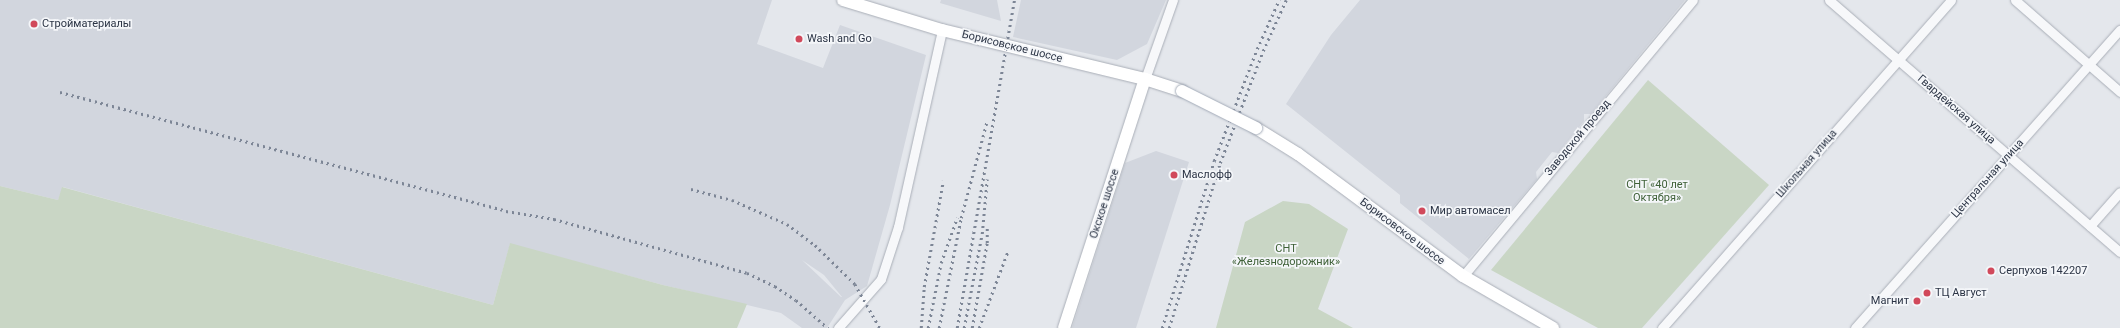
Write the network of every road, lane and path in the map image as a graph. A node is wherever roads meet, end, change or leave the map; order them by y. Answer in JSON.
{"nodes":[{"id":1,"x":843,"y":0,"type":"edge"},
{"id":2,"x":1173,"y":0,"type":"edge"},
{"id":3,"x":1692,"y":0,"type":"edge"},
{"id":4,"x":1829,"y":0,"type":"edge"},
{"id":5,"x":1950,"y":0,"type":"edge"},
{"id":6,"x":2015,"y":0,"type":"edge"},
{"id":7,"x":942,"y":30,"type":"junction"},
{"id":8,"x":2120,"y":30,"type":"edge"},
{"id":9,"x":1899,"y":60,"type":"junction"},
{"id":10,"x":2089,"y":65,"type":"junction"},
{"id":11,"x":1145,"y":79,"type":"junction"},
{"id":12,"x":2120,"y":92,"type":"edge"},
{"id":13,"x":2009,"y":155,"type":"junction"},
{"id":14,"x":2120,"y":192,"type":"edge"},
{"id":15,"x":2090,"y":226,"type":"junction"},
{"id":16,"x":2120,"y":252,"type":"edge"},
{"id":17,"x":1463,"y":276,"type":"junction"},
{"id":18,"x":838,"y":328,"type":"edge"},
{"id":19,"x":1064,"y":328,"type":"edge"},
{"id":20,"x":1553,"y":328,"type":"edge"},
{"id":21,"x":1662,"y":328,"type":"edge"},
{"id":22,"x":1855,"y":328,"type":"edge"}],
"edges":[{"from":1,"to":7,"type":"main road","name":"Борисовское шоссе"},
{"from":2,"to":11,"type":"street"},
{"from":3,"to":17,"type":"street","name":"Заводской проезд"},
{"from":4,"to":9,"type":"street","name":"Гвардейская улица"},
{"from":5,"to":9,"type":"street","name":"Школьная улица"},
{"from":6,"to":10,"type":"street"},
{"from":7,"to":11,"type":"main road","name":"Борисовское шоссе"},
{"from":7,"to":18,"type":"street"},
{"from":8,"to":10,"type":"street","name":"Центральная улица"},
{"from":9,"to":13,"type":"street","name":"Гвардейская улица"},
{"from":9,"to":21,"type":"street","name":"Школьная улица"},
{"from":10,"to":12,"type":"street"},
{"from":10,"to":13,"type":"street","name":"Центральная улица"},
{"from":11,"to":17,"type":"main road","name":"Борисовское шоссе","bridge":true},
{"from":11,"to":19,"type":"main road","name":"Окское шоссе"},
{"from":13,"to":15,"type":"street","name":"Гвардейская улица"},
{"from":13,"to":22,"type":"street","name":"Центральная улица"},
{"from":14,"to":15,"type":"street"},
{"from":15,"to":16,"type":"street","name":"Гвардейская улица"},
{"from":17,"to":20,"type":"main road","name":"Борисовское шоссе"}]}
